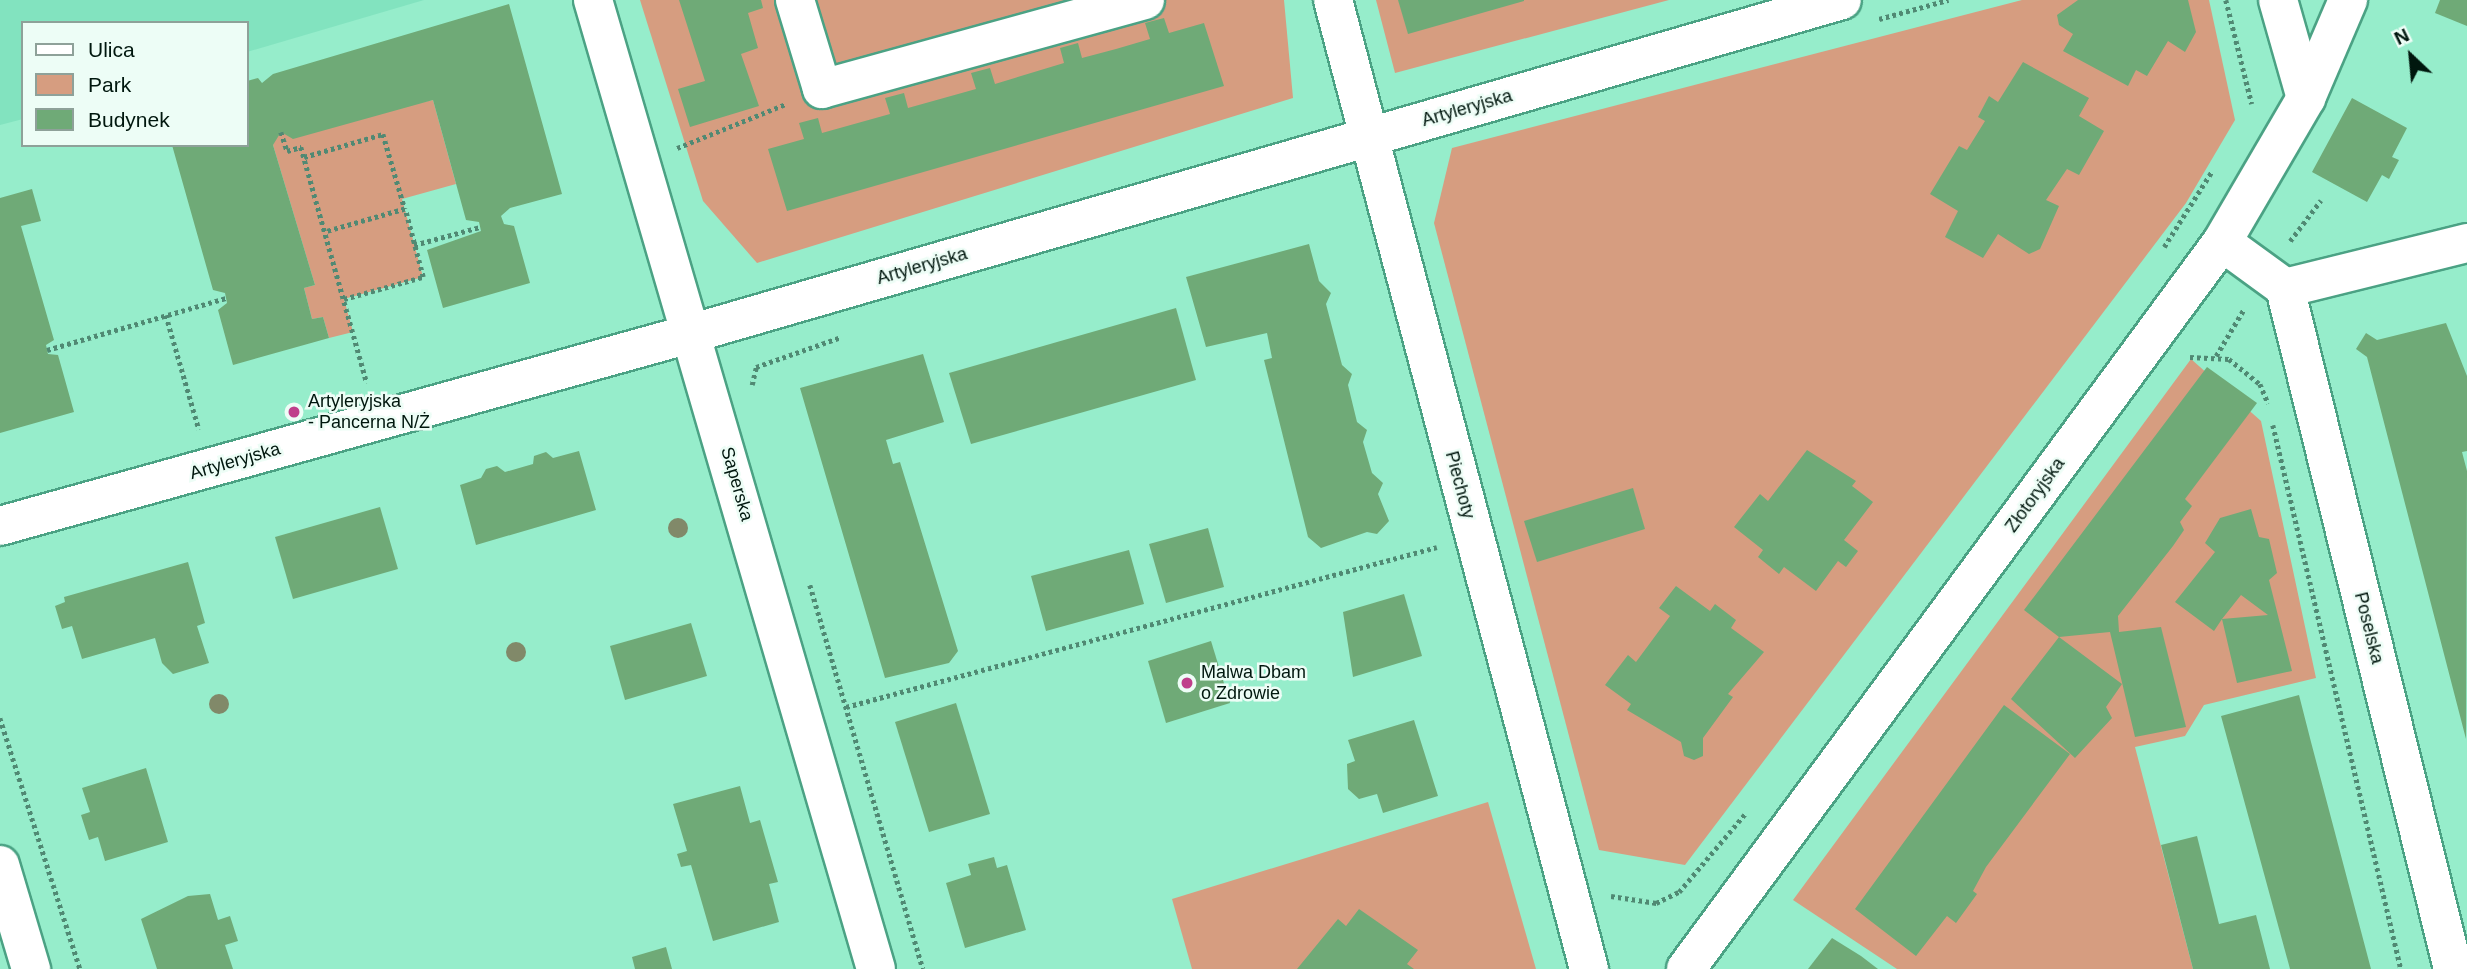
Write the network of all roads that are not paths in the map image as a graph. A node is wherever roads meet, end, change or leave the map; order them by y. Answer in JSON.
{"nodes":[{"id":1,"x":593,"y":0,"type":"edge"},
{"id":2,"x":795,"y":0,"type":"edge"},
{"id":3,"x":1145,"y":0,"type":"edge"},
{"id":4,"x":1333,"y":0,"type":"edge"},
{"id":5,"x":2278,"y":0,"type":"edge"},
{"id":6,"x":2348,"y":0,"type":"edge"},
{"id":7,"x":1842,"y":7,"type":"edge"},
{"id":8,"x":2306,"y":98,"type":"junction"},
{"id":9,"x":1369,"y":136,"type":"junction"},
{"id":10,"x":2222,"y":242,"type":"junction"},
{"id":11,"x":2467,"y":243,"type":"edge"},
{"id":12,"x":2285,"y":288,"type":"junction"},
{"id":13,"x":693,"y":333,"type":"junction"},
{"id":14,"x":0,"y":526,"type":"edge"},
{"id":15,"x":0,"y":865,"type":"edge"},
{"id":16,"x":31,"y":969,"type":"edge"},
{"id":17,"x":876,"y":969,"type":"edge"},
{"id":18,"x":1589,"y":969,"type":"edge"},
{"id":19,"x":1686,"y":969,"type":"edge"},
{"id":20,"x":2453,"y":969,"type":"edge"}],
"edges":[{"from":1,"to":13,"type":"street","name":"Saperska"},
{"from":2,"to":3,"type":"street"},
{"from":4,"to":9,"type":"street","name":"Piechoty"},
{"from":5,"to":8,"type":"street"},
{"from":6,"to":8,"type":"street","name":"Złotoryjska"},
{"from":7,"to":9,"type":"street","name":"Artyleryjska"},
{"from":8,"to":10,"type":"street","name":"Złotoryjska"},
{"from":9,"to":13,"type":"street","name":"Artyleryjska"},
{"from":9,"to":18,"type":"street","name":"Piechoty"},
{"from":10,"to":12,"type":"street"},
{"from":10,"to":19,"type":"street","name":"Złotoryjska"},
{"from":11,"to":12,"type":"street"},
{"from":12,"to":20,"type":"street","name":"Poselska"},
{"from":13,"to":14,"type":"street","name":"Artyleryjska"},
{"from":13,"to":17,"type":"street","name":"Saperska"},
{"from":15,"to":16,"type":"street"}]}
